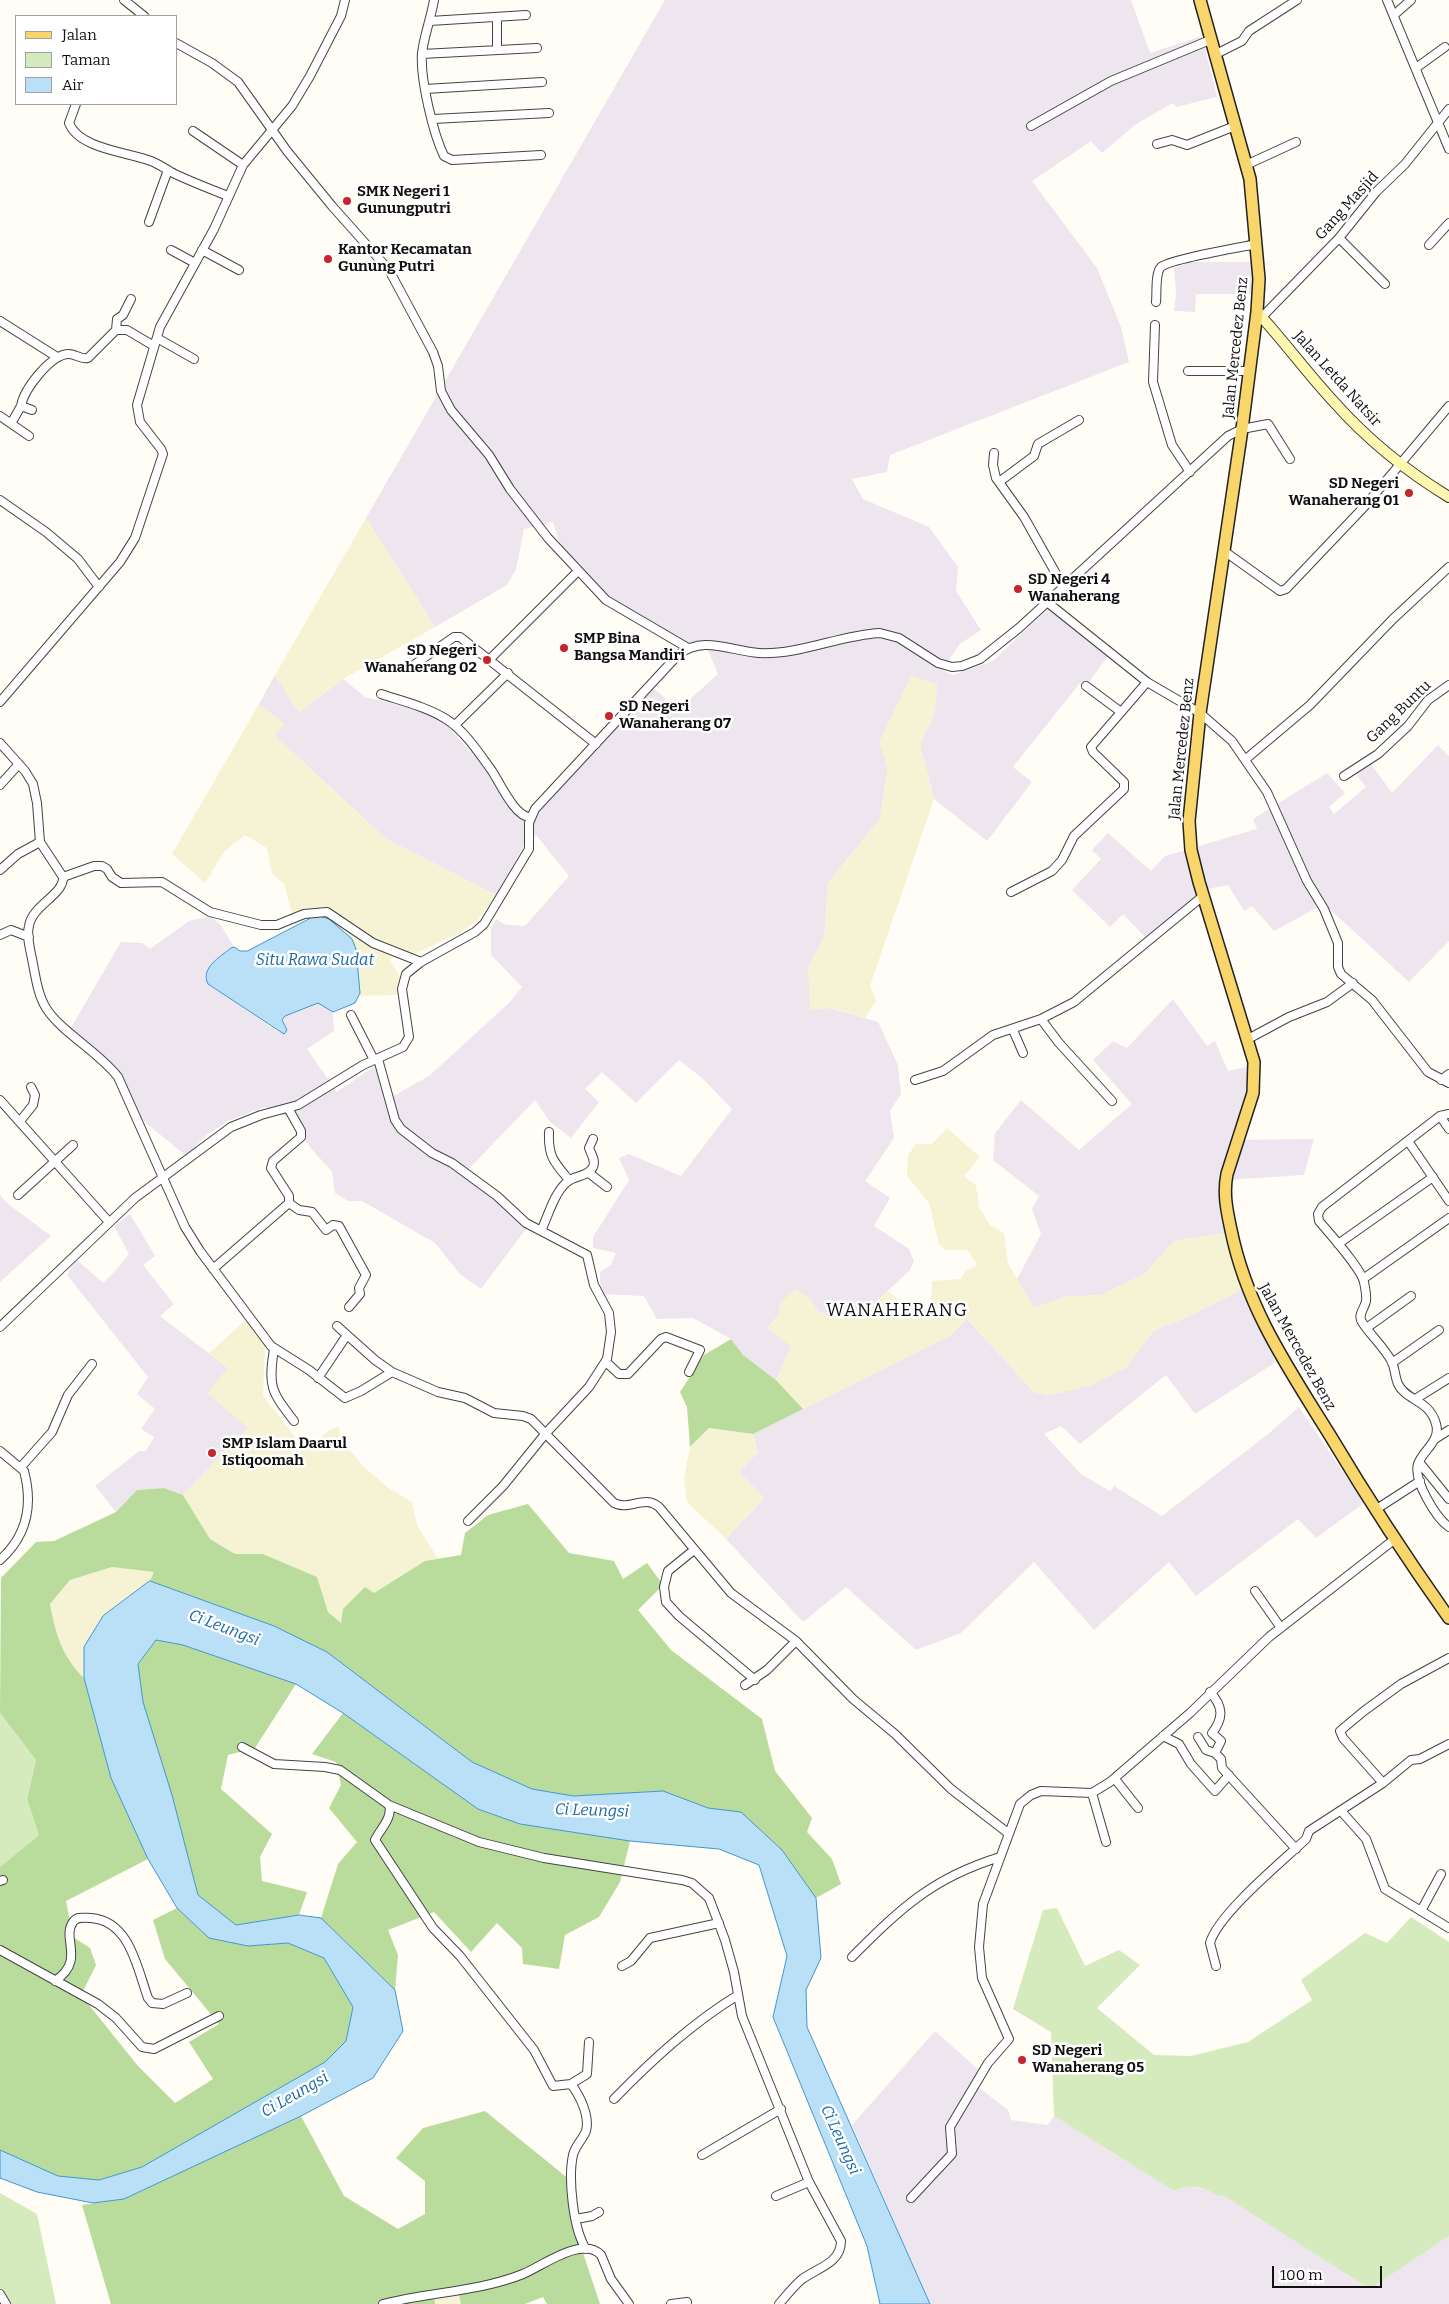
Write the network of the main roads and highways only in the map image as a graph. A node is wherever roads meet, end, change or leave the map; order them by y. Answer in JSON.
{"nodes":[{"id":1,"x":1203,"y":1,"type":"edge"},
{"id":2,"x":1449,"y":1618,"type":"edge"}],
"edges":[{"from":1,"to":2,"type":"main road","name":"Jalan Mercedez Benz"}]}
